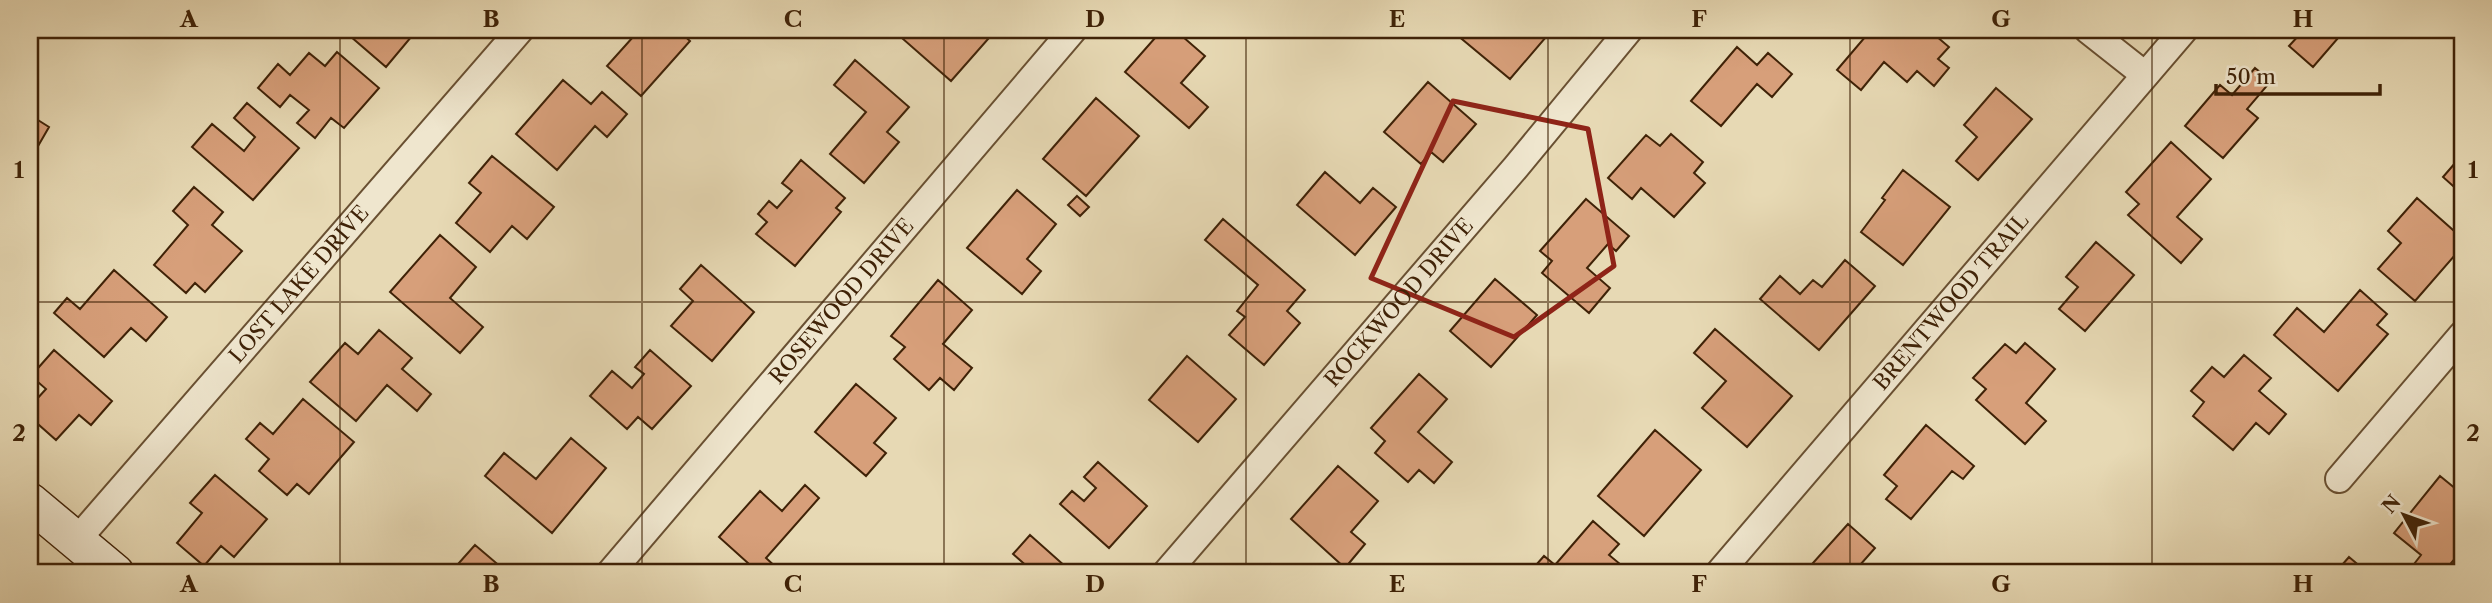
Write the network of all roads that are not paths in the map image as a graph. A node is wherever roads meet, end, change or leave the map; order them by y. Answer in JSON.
{"nodes":[{"id":1,"x":520,"y":30,"type":"edge"},
{"id":2,"x":1073,"y":30,"type":"edge"},
{"id":3,"x":1629,"y":30,"type":"edge"},
{"id":4,"x":2088,"y":30,"type":"edge"},
{"id":5,"x":2184,"y":30,"type":"edge"},
{"id":6,"x":2145,"y":75,"type":"junction"},
{"id":7,"x":2462,"y":335,"type":"edge"},
{"id":8,"x":2339,"y":479,"type":"dead end"},
{"id":9,"x":30,"y":502,"type":"edge"},
{"id":10,"x":76,"y":541,"type":"junction"},
{"id":11,"x":115,"y":573,"type":"edge"},
{"id":12,"x":610,"y":573,"type":"edge"},
{"id":13,"x":1166,"y":573,"type":"edge"},
{"id":14,"x":1719,"y":573,"type":"edge"}],
"edges":[{"from":1,"to":10,"type":"street","name":"LOST LAKE DRIVE"},
{"from":2,"to":12,"type":"street","name":"ROSEWOOD DRIVE"},
{"from":3,"to":13,"type":"street","name":"ROCKWOOD DRIVE"},
{"from":4,"to":6,"type":"street"},
{"from":5,"to":6,"type":"street","name":"BRENTWOOD TRAIL"},
{"from":6,"to":14,"type":"street","name":"BRENTWOOD TRAIL"},
{"from":7,"to":8,"type":"street"},
{"from":9,"to":10,"type":"main road"},
{"from":10,"to":11,"type":"main road"}]}
